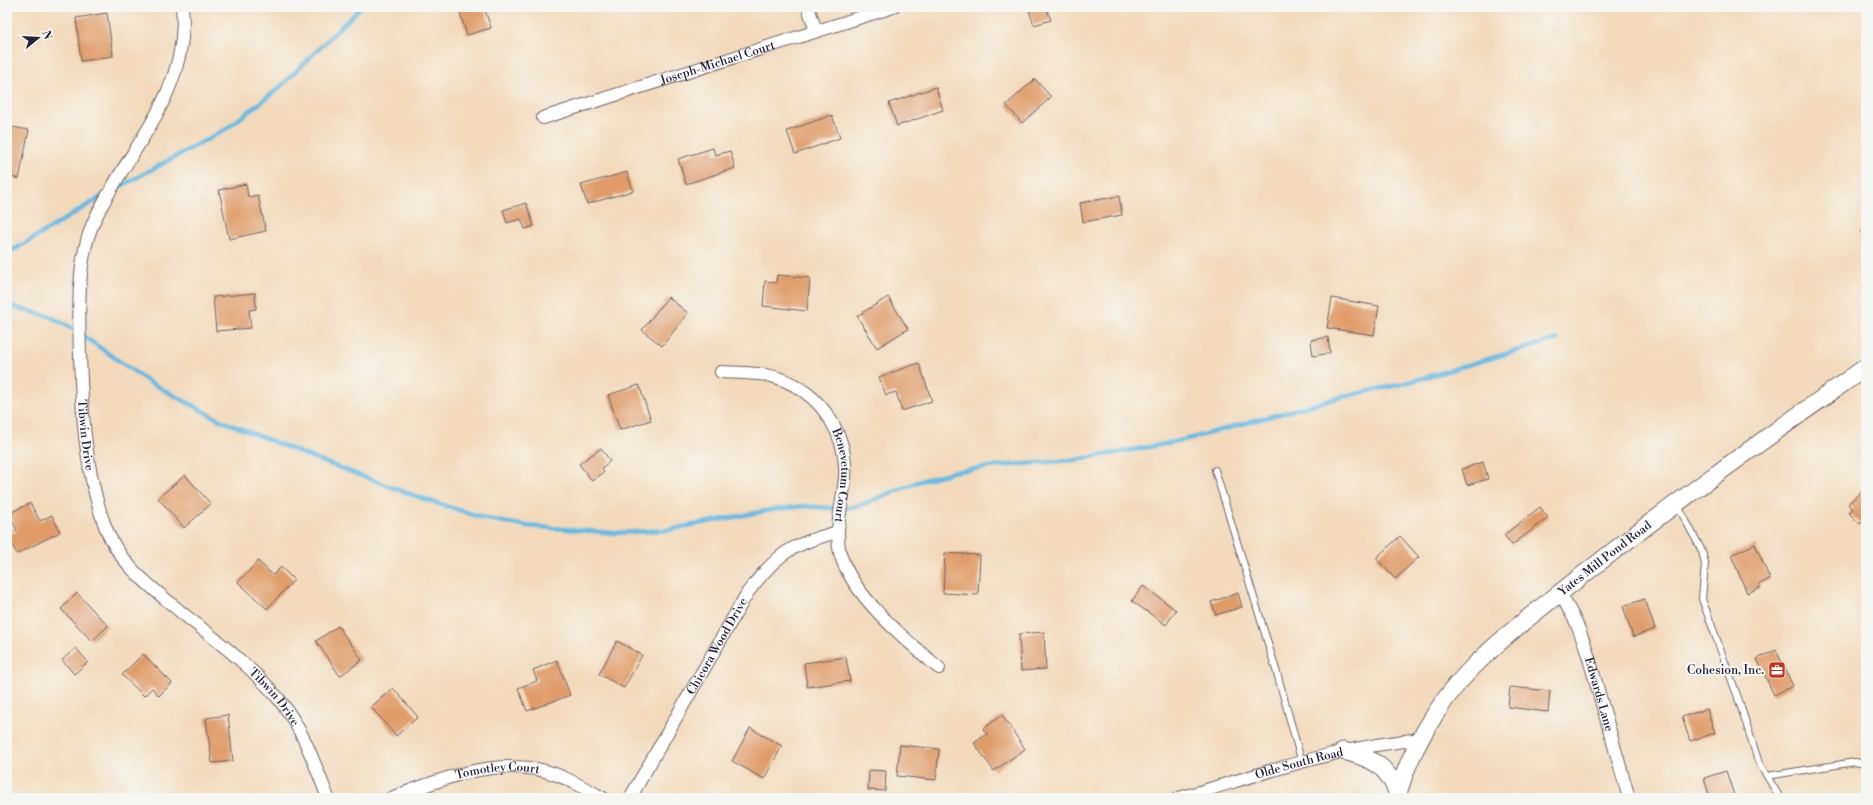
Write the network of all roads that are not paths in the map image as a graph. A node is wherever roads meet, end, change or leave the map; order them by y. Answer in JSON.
{"nodes":[{"id":1,"x":182,"y":7,"type":"edge"},
{"id":2,"x":808,"y":7,"type":"edge"},
{"id":3,"x":892,"y":7,"type":"edge"},
{"id":4,"x":816,"y":31,"type":"junction"},
{"id":5,"x":542,"y":118,"type":"dead end"},
{"id":6,"x":1866,"y":367,"type":"edge"},
{"id":7,"x":721,"y":372,"type":"dead end"},
{"id":8,"x":1215,"y":470,"type":"dead end"},
{"id":9,"x":1676,"y":503,"type":"junction"},
{"id":10,"x":838,"y":532,"type":"junction"},
{"id":11,"x":1560,"y":593,"type":"junction"},
{"id":12,"x":940,"y":668,"type":"dead end"},
{"id":13,"x":1422,"y":739,"type":"junction"},
{"id":14,"x":1343,"y":751,"type":"junction"},
{"id":15,"x":1302,"y":763,"type":"junction"},
{"id":16,"x":1866,"y":764,"type":"edge"},
{"id":17,"x":1767,"y":776,"type":"junction"},
{"id":18,"x":1397,"y":796,"type":"edge"},
{"id":19,"x":328,"y":798,"type":"edge"},
{"id":20,"x":391,"y":798,"type":"edge"},
{"id":21,"x":603,"y":798,"type":"edge"},
{"id":22,"x":630,"y":798,"type":"edge"},
{"id":23,"x":1179,"y":798,"type":"edge"},
{"id":24,"x":1630,"y":798,"type":"edge"},
{"id":25,"x":1780,"y":798,"type":"edge"}],
"edges":[{"from":1,"to":19,"type":"street","name":"Tibwin Drive"},
{"from":2,"to":4,"type":"street"},
{"from":3,"to":4,"type":"street","name":"Joseph-Michael Court"},
{"from":4,"to":5,"type":"street","name":"Joseph-Michael Court"},
{"from":6,"to":9,"type":"street","name":"Yates Mill Pond Road"},
{"from":7,"to":10,"type":"street","name":"Benevetum Court"},
{"from":8,"to":15,"type":"lane"},
{"from":9,"to":11,"type":"street","name":"Yates Mill Pond Road"},
{"from":9,"to":17,"type":"lane"},
{"from":10,"to":12,"type":"street","name":"Benevetum Court"},
{"from":10,"to":22,"type":"street","name":"Chicora Wood Drive"},
{"from":11,"to":13,"type":"street","name":"Yates Mill Pond Road"},
{"from":11,"to":24,"type":"street","name":"Edwards Lane"},
{"from":13,"to":14,"type":"street","name":"Olde South Road"},
{"from":13,"to":18,"type":"street","name":"Yates Mill Pond Road"},
{"from":14,"to":15,"type":"street","name":"Olde South Road"},
{"from":14,"to":18,"type":"street"},
{"from":15,"to":23,"type":"street","name":"Olde South Road"},
{"from":16,"to":17,"type":"lane"},
{"from":17,"to":25,"type":"lane"},
{"from":20,"to":21,"type":"street","name":"Tomotley Court"}]}
